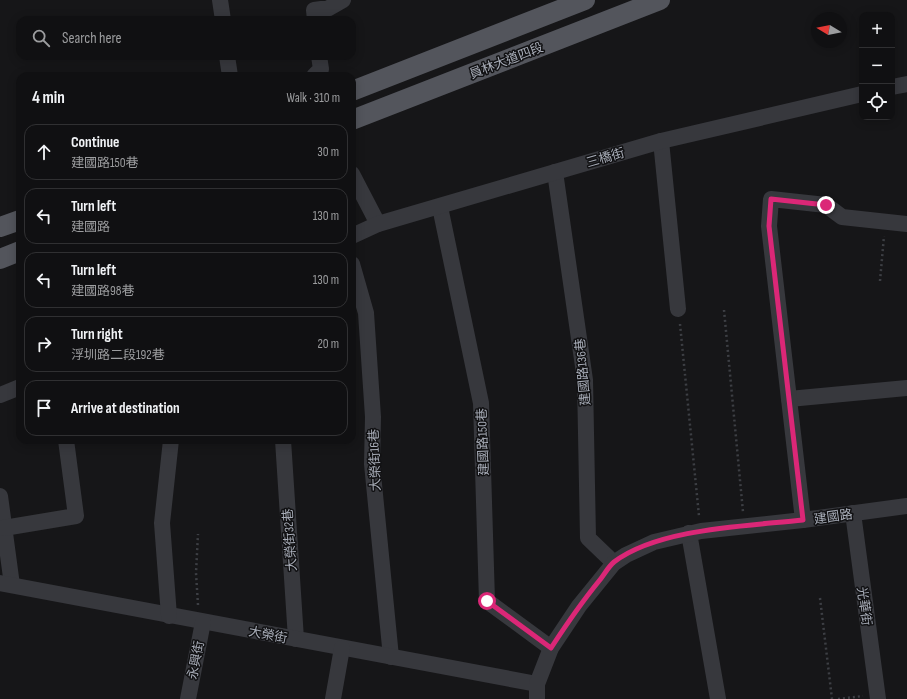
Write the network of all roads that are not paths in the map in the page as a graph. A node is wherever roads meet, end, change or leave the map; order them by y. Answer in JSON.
{"nodes":[{"id":1,"x":220,"y":0,"type":"edge"},
{"id":2,"x":343,"y":0,"type":"edge"},
{"id":3,"x":585,"y":0,"type":"edge"},
{"id":4,"x":660,"y":0,"type":"edge"},
{"id":5,"x":222,"y":16,"type":"edge"},
{"id":6,"x":315,"y":16,"type":"edge"},
{"id":7,"x":228,"y":60,"type":"edge"},
{"id":8,"x":320,"y":60,"type":"edge"},
{"id":9,"x":229,"y":72,"type":"edge"},
{"id":10,"x":318,"y":72,"type":"edge"},
{"id":11,"x":907,"y":84,"type":"edge"},
{"id":12,"x":895,"y":86,"type":"edge"},
{"id":13,"x":356,"y":89,"type":"edge"},
{"id":14,"x":859,"y":95,"type":"edge"},
{"id":15,"x":356,"y":118,"type":"edge"},
{"id":16,"x":661,"y":141,"type":"junction"},
{"id":17,"x":555,"y":172,"type":"junction"},
{"id":18,"x":356,"y":182,"type":"edge"},
{"id":19,"x":440,"y":207,"type":"junction"},
{"id":20,"x":16,"y":221,"type":"edge"},
{"id":21,"x":378,"y":224,"type":"junction"},
{"id":22,"x":907,"y":224,"type":"edge"},
{"id":23,"x":0,"y":227,"type":"edge"},
{"id":24,"x":356,"y":234,"type":"edge"},
{"id":25,"x":16,"y":253,"type":"edge"},
{"id":26,"x":0,"y":259,"type":"edge"},
{"id":27,"x":356,"y":278,"type":"edge"},
{"id":28,"x":678,"y":310,"type":"road end"},
{"id":29,"x":907,"y":388,"type":"edge"},
{"id":30,"x":16,"y":389,"type":"edge"},
{"id":31,"x":0,"y":395,"type":"edge"},
{"id":32,"x":789,"y":399,"type":"junction"},
{"id":33,"x":67,"y":444,"type":"edge"},
{"id":34,"x":171,"y":444,"type":"edge"},
{"id":35,"x":283,"y":444,"type":"edge"},
{"id":36,"x":0,"y":496,"type":"edge"},
{"id":37,"x":907,"y":506,"type":"edge"},
{"id":38,"x":852,"y":513,"type":"junction"},
{"id":39,"x":803,"y":520,"type":"junction"},
{"id":40,"x":4,"y":528,"type":"junction"},
{"id":41,"x":695,"y":532,"type":"junction"},
{"id":42,"x":614,"y":562,"type":"junction"},
{"id":43,"x":6,"y":584,"type":"edge"},
{"id":44,"x":169,"y":616,"type":"junction"},
{"id":45,"x":200,"y":622,"type":"junction"},
{"id":46,"x":296,"y":639,"type":"junction"},
{"id":47,"x":342,"y":648,"type":"junction"},
{"id":48,"x":551,"y":648,"type":"junction"},
{"id":49,"x":391,"y":657,"type":"junction"},
{"id":50,"x":537,"y":692,"type":"edge"},
{"id":51,"x":877,"y":696,"type":"edge"},
{"id":52,"x":188,"y":699,"type":"edge"},
{"id":53,"x":333,"y":699,"type":"edge"},
{"id":54,"x":718,"y":699,"type":"edge"}],
"edges":[{"from":1,"to":5,"type":"street"},
{"from":2,"to":6,"type":"street"},
{"from":3,"to":13,"type":"main road","name":"員林大道四段"},
{"from":4,"to":15,"type":"main road","name":"員林大道四段"},
{"from":7,"to":9,"type":"street"},
{"from":8,"to":10,"type":"street"},
{"from":11,"to":12,"type":"street"},
{"from":14,"to":16,"type":"street","name":"三橋街"},
{"from":16,"to":17,"type":"street","name":"三橋街"},
{"from":16,"to":28,"type":"street"},
{"from":17,"to":19,"type":"street","name":"三橋街"},
{"from":17,"to":42,"type":"street","name":"建國路136巷"},
{"from":18,"to":21,"type":"street"},
{"from":19,"to":21,"type":"street","name":"三橋街"},
{"from":19,"to":48,"type":"street","name":"建國路150巷"},
{"from":20,"to":23,"type":"main road"},
{"from":21,"to":24,"type":"street","name":"三橋街"},
{"from":22,"to":32,"type":"street"},
{"from":25,"to":26,"type":"main road"},
{"from":27,"to":49,"type":"street","name":"大榮街16巷"},
{"from":29,"to":32,"type":"street"},
{"from":30,"to":31,"type":"street"},
{"from":32,"to":39,"type":"street"},
{"from":33,"to":40,"type":"street"},
{"from":34,"to":44,"type":"street"},
{"from":35,"to":46,"type":"street","name":"大榮街32巷"},
{"from":36,"to":40,"type":"street"},
{"from":37,"to":38,"type":"street","name":"建國路"},
{"from":38,"to":39,"type":"street","name":"建國路"},
{"from":38,"to":51,"type":"street","name":"光華街"},
{"from":39,"to":41,"type":"street","name":"建國路"},
{"from":40,"to":43,"type":"street"},
{"from":41,"to":42,"type":"street","name":"建國路"},
{"from":41,"to":54,"type":"street"},
{"from":42,"to":48,"type":"street","name":"建國路"},
{"from":43,"to":44,"type":"street","name":"大榮街"},
{"from":44,"to":45,"type":"street","name":"大榮街"},
{"from":45,"to":46,"type":"street","name":"大榮街"},
{"from":45,"to":52,"type":"street","name":"永興街"},
{"from":46,"to":47,"type":"street","name":"大榮街"},
{"from":47,"to":49,"type":"street","name":"大榮街"},
{"from":47,"to":53,"type":"street"},
{"from":48,"to":50,"type":"street","name":"建國路"},
{"from":49,"to":50,"type":"street","name":"大榮街"}]}
